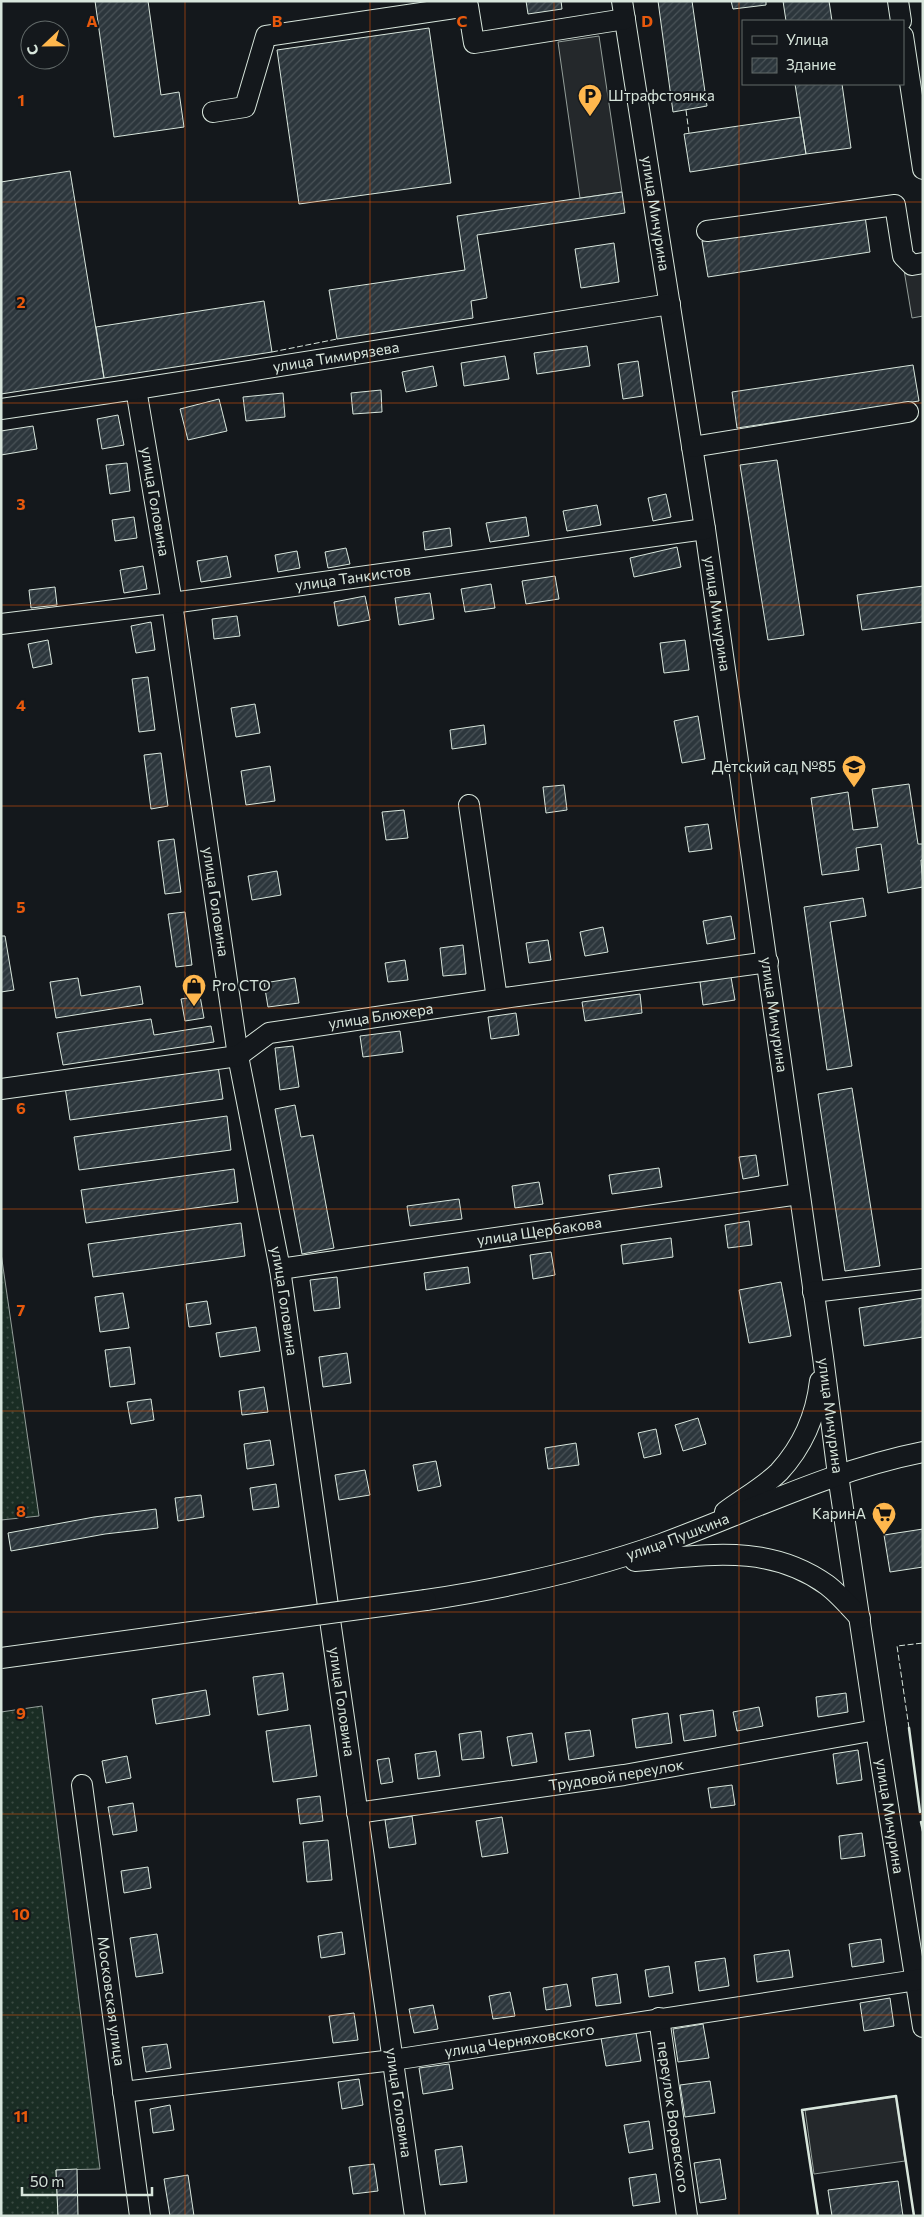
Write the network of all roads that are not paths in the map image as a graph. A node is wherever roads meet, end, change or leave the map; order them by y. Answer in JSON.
{"nodes":[{"id":1,"x":898,"y":1,"type":"edge"},
{"id":2,"x":624,"y":10,"type":"edge"},
{"id":3,"x":900,"y":20,"type":"edge"},
{"id":4,"x":904,"y":43,"type":"edge"},
{"id":5,"x":213,"y":112,"type":"dead end"},
{"id":6,"x":923,"y":170,"type":"edge"},
{"id":7,"x":707,"y":231,"type":"dead end"},
{"id":8,"x":923,"y":263,"type":"edge"},
{"id":9,"x":670,"y":304,"type":"junction"},
{"id":10,"x":136,"y":389,"type":"junction"},
{"id":11,"x":1,"y":409,"type":"edge"},
{"id":12,"x":908,"y":412,"type":"dead end"},
{"id":13,"x":692,"y":447,"type":"junction"},
{"id":14,"x":705,"y":528,"type":"junction"},
{"id":15,"x":172,"y":603,"type":"junction"},
{"id":16,"x":1,"y":624,"type":"edge"},
{"id":17,"x":470,"y":805,"type":"dead end"},
{"id":18,"x":768,"y":962,"type":"junction"},
{"id":19,"x":497,"y":999,"type":"junction"},
{"id":20,"x":238,"y":1056,"type":"junction"},
{"id":21,"x":1,"y":1089,"type":"edge"},
{"id":22,"x":798,"y":1194,"type":"junction"},
{"id":23,"x":280,"y":1269,"type":"junction"},
{"id":24,"x":923,"y":1279,"type":"edge"},
{"id":25,"x":814,"y":1292,"type":"junction"},
{"id":26,"x":823,"y":1357,"type":"junction"},
{"id":27,"x":923,"y":1452,"type":"edge"},
{"id":28,"x":838,"y":1475,"type":"junction"},
{"id":29,"x":701,"y":1529,"type":"junction"},
{"id":30,"x":603,"y":1563,"type":"junction"},
{"id":31,"x":860,"y":1618,"type":"junction"},
{"id":32,"x":1,"y":1658,"type":"edge"},
{"id":33,"x":876,"y":1730,"type":"junction"},
{"id":34,"x":82,"y":1785,"type":"dead end"},
{"id":35,"x":357,"y":1813,"type":"junction"},
{"id":36,"x":919,"y":1980,"type":"edge"},
{"id":37,"x":659,"y":2018,"type":"junction"},
{"id":38,"x":923,"y":2027,"type":"edge"},
{"id":39,"x":393,"y":2060,"type":"junction"},
{"id":40,"x":123,"y":2092,"type":"junction"},
{"id":41,"x":140,"y":2216,"type":"edge"},
{"id":42,"x":415,"y":2216,"type":"edge"},
{"id":43,"x":687,"y":2216,"type":"edge"}],
"edges":[{"from":1,"to":3,"type":"street"},
{"from":2,"to":5,"type":"street"},
{"from":2,"to":9,"type":"street","name":"улица Мичурина"},
{"from":4,"to":6,"type":"street"},
{"from":7,"to":8,"type":"street"},
{"from":9,"to":10,"type":"street","name":"улица Тимирязева"},
{"from":9,"to":13,"type":"street","name":"улица Мичурина"},
{"from":10,"to":11,"type":"street","name":"улица Тимирязева"},
{"from":10,"to":15,"type":"street","name":"улица Головина"},
{"from":12,"to":13,"type":"street"},
{"from":13,"to":14,"type":"street","name":"улица Мичурина"},
{"from":14,"to":15,"type":"street","name":"улица Танкистов"},
{"from":14,"to":18,"type":"street","name":"улица Мичурина"},
{"from":15,"to":16,"type":"street","name":"улица Танкистов"},
{"from":15,"to":20,"type":"street","name":"улица Головина"},
{"from":17,"to":19,"type":"street"},
{"from":18,"to":19,"type":"street","name":"улица Блюхера"},
{"from":18,"to":22,"type":"street","name":"улица Мичурина"},
{"from":19,"to":20,"type":"street","name":"улица Блюхера"},
{"from":20,"to":21,"type":"street","name":"улица Блюхера"},
{"from":20,"to":23,"type":"street","name":"улица Головина"},
{"from":22,"to":23,"type":"street","name":"улица Щербакова"},
{"from":22,"to":25,"type":"street","name":"улица Мичурина"},
{"from":23,"to":35,"type":"street","name":"улица Головина"},
{"from":24,"to":25,"type":"street"},
{"from":25,"to":26,"type":"street","name":"улица Мичурина"},
{"from":26,"to":28,"type":"street","name":"улица Мичурина"},
{"from":26,"to":29,"type":"street"},
{"from":27,"to":28,"type":"street","name":"улица Пушкина"},
{"from":28,"to":29,"type":"street","name":"улица Пушкина"},
{"from":28,"to":31,"type":"street","name":"улица Мичурина"},
{"from":29,"to":30,"type":"street","name":"улица Пушкина"},
{"from":30,"to":31,"type":"street"},
{"from":30,"to":32,"type":"street","name":"улица Пушкина","bridge":true},
{"from":31,"to":33,"type":"street","name":"улица Мичурина"},
{"from":33,"to":35,"type":"street","name":"Трудовой переулок"},
{"from":33,"to":36,"type":"street","name":"улица Мичурина"},
{"from":34,"to":40,"type":"street","name":"Московская улица"},
{"from":35,"to":39,"type":"street","name":"улица Головина"},
{"from":36,"to":37,"type":"street","name":"улица Черняховского"},
{"from":36,"to":38,"type":"street","name":"улица Мичурина"},
{"from":37,"to":39,"type":"street","name":"улица Черняховского"},
{"from":37,"to":43,"type":"street","name":"переулок Воровского"},
{"from":39,"to":40,"type":"street","name":"улица Черняховского"},
{"from":39,"to":42,"type":"street","name":"улица Головина"},
{"from":40,"to":41,"type":"street","name":"Московская улица"}]}
